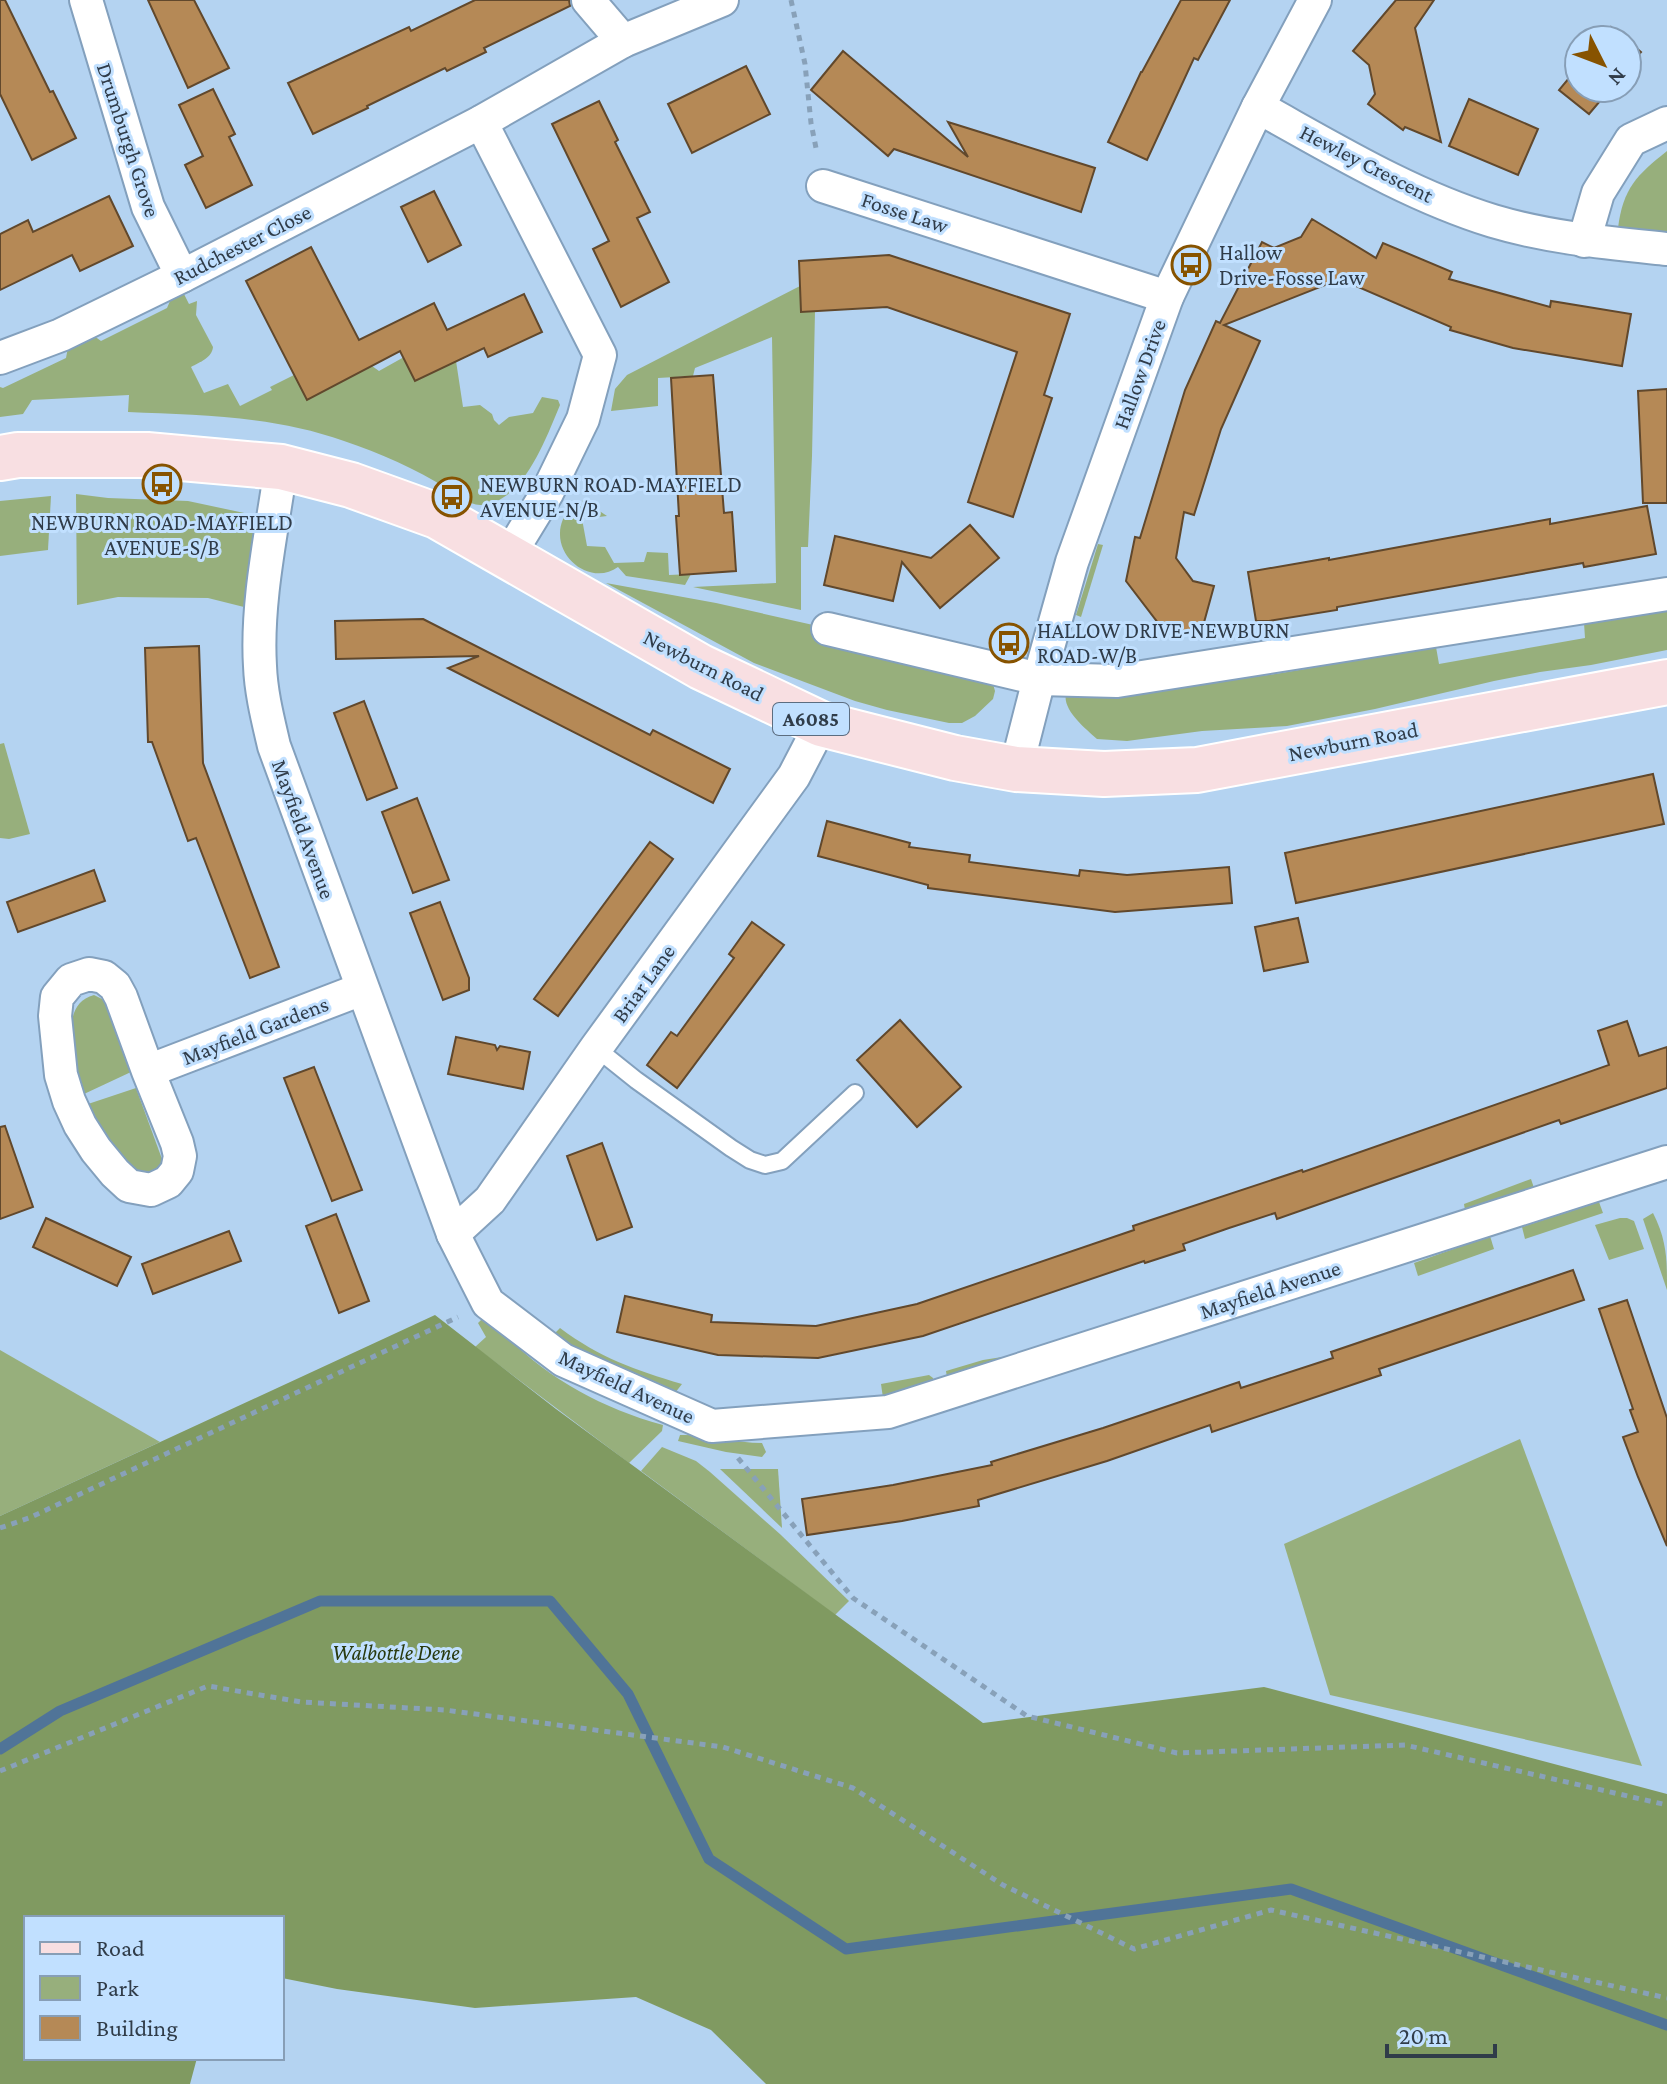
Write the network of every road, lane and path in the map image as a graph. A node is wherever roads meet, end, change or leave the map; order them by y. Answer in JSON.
{"nodes":[{"id":1,"x":86,"y":0,"type":"edge"},
{"id":2,"x":588,"y":0,"type":"edge"},
{"id":3,"x":722,"y":0,"type":"edge"},
{"id":4,"x":791,"y":0,"type":"edge"},
{"id":5,"x":1315,"y":0,"type":"edge"},
{"id":6,"x":623,"y":41,"type":"junction"},
{"id":7,"x":1258,"y":107,"type":"junction"},
{"id":8,"x":481,"y":122,"type":"junction"},
{"id":9,"x":1667,"y":123,"type":"edge"},
{"id":10,"x":823,"y":186,"type":"joint"},
{"id":11,"x":1584,"y":241,"type":"junction"},
{"id":12,"x":1667,"y":249,"type":"edge"},
{"id":13,"x":182,"y":276,"type":"junction"},
{"id":14,"x":1167,"y":297,"type":"junction"},
{"id":15,"x":0,"y":358,"type":"edge"},
{"id":16,"x":0,"y":458,"type":"edge"},
{"id":17,"x":281,"y":467,"type":"junction"},
{"id":18,"x":508,"y":557,"type":"junction"},
{"id":19,"x":1667,"y":594,"type":"edge"},
{"id":20,"x":828,"y":629,"type":"dead end"},
{"id":21,"x":1039,"y":679,"type":"junction"},
{"id":22,"x":1667,"y":682,"type":"edge"},
{"id":23,"x":821,"y":724,"type":"junction"},
{"id":24,"x":1016,"y":769,"type":"junction"},
{"id":25,"x":362,"y":989,"type":"junction"},
{"id":26,"x":596,"y":1048,"type":"junction"},
{"id":27,"x":148,"y":1071,"type":"junction"},
{"id":28,"x":855,"y":1093,"type":"dead end"},
{"id":29,"x":1664,"y":1173,"type":"edge"},
{"id":30,"x":453,"y":1234,"type":"junction"},
{"id":31,"x":488,"y":1303,"type":"junction"},
{"id":32,"x":712,"y":1426,"type":"junction"},
{"id":33,"x":0,"y":1528,"type":"edge"},
{"id":34,"x":0,"y":1771,"type":"edge"},
{"id":35,"x":1667,"y":1805,"type":"edge"},
{"id":36,"x":1667,"y":1998,"type":"edge"}],
"edges":[{"from":1,"to":13,"type":"street","name":"Drumburgh Grove"},
{"from":2,"to":6,"type":"street"},
{"from":3,"to":6,"type":"street","name":"Rudchester Close"},
{"from":4,"to":10,"type":"path"},
{"from":5,"to":7,"type":"street","name":"Hallow Drive"},
{"from":6,"to":8,"type":"street","name":"Rudchester Close"},
{"from":7,"to":11,"type":"street","name":"Hewley Crescent"},
{"from":7,"to":14,"type":"street","name":"Hallow Drive"},
{"from":8,"to":13,"type":"street","name":"Rudchester Close"},
{"from":8,"to":18,"type":"street"},
{"from":9,"to":11,"type":"street"},
{"from":10,"to":14,"type":"street","name":"Fosse Law"},
{"from":11,"to":12,"type":"street","name":"Hewley Crescent"},
{"from":13,"to":15,"type":"street","name":"Rudchester Close"},
{"from":14,"to":21,"type":"street","name":"Hallow Drive"},
{"from":16,"to":17,"type":"main road","name":"Newburn Road","number":"A6085"},
{"from":17,"to":18,"type":"main road","name":"Newburn Road","number":"A6085"},
{"from":17,"to":25,"type":"street","name":"Mayfield Avenue"},
{"from":18,"to":23,"type":"main road","name":"Newburn Road","number":"A6085"},
{"from":19,"to":21,"type":"street"},
{"from":20,"to":21,"type":"street"},
{"from":21,"to":24,"type":"street","name":"Hallow Drive"},
{"from":22,"to":24,"type":"main road","name":"Newburn Road","number":"A6085"},
{"from":23,"to":24,"type":"main road","name":"Newburn Road","number":"A6085"},
{"from":23,"to":26,"type":"street","name":"Briar Lane"},
{"from":25,"to":27,"type":"street","name":"Mayfield Gardens"},
{"from":25,"to":30,"type":"street","name":"Mayfield Avenue"},
{"from":26,"to":28,"type":"lane"},
{"from":26,"to":30,"type":"street","name":"Briar Lane"},
{"from":27,"to":27,"type":"street"},
{"from":29,"to":32,"type":"street","name":"Mayfield Avenue"},
{"from":30,"to":31,"type":"street","name":"Mayfield Avenue"},
{"from":31,"to":32,"type":"street","name":"Mayfield Avenue"},
{"from":31,"to":33,"type":"path"},
{"from":32,"to":35,"type":"path"},
{"from":34,"to":36,"type":"path"}]}
